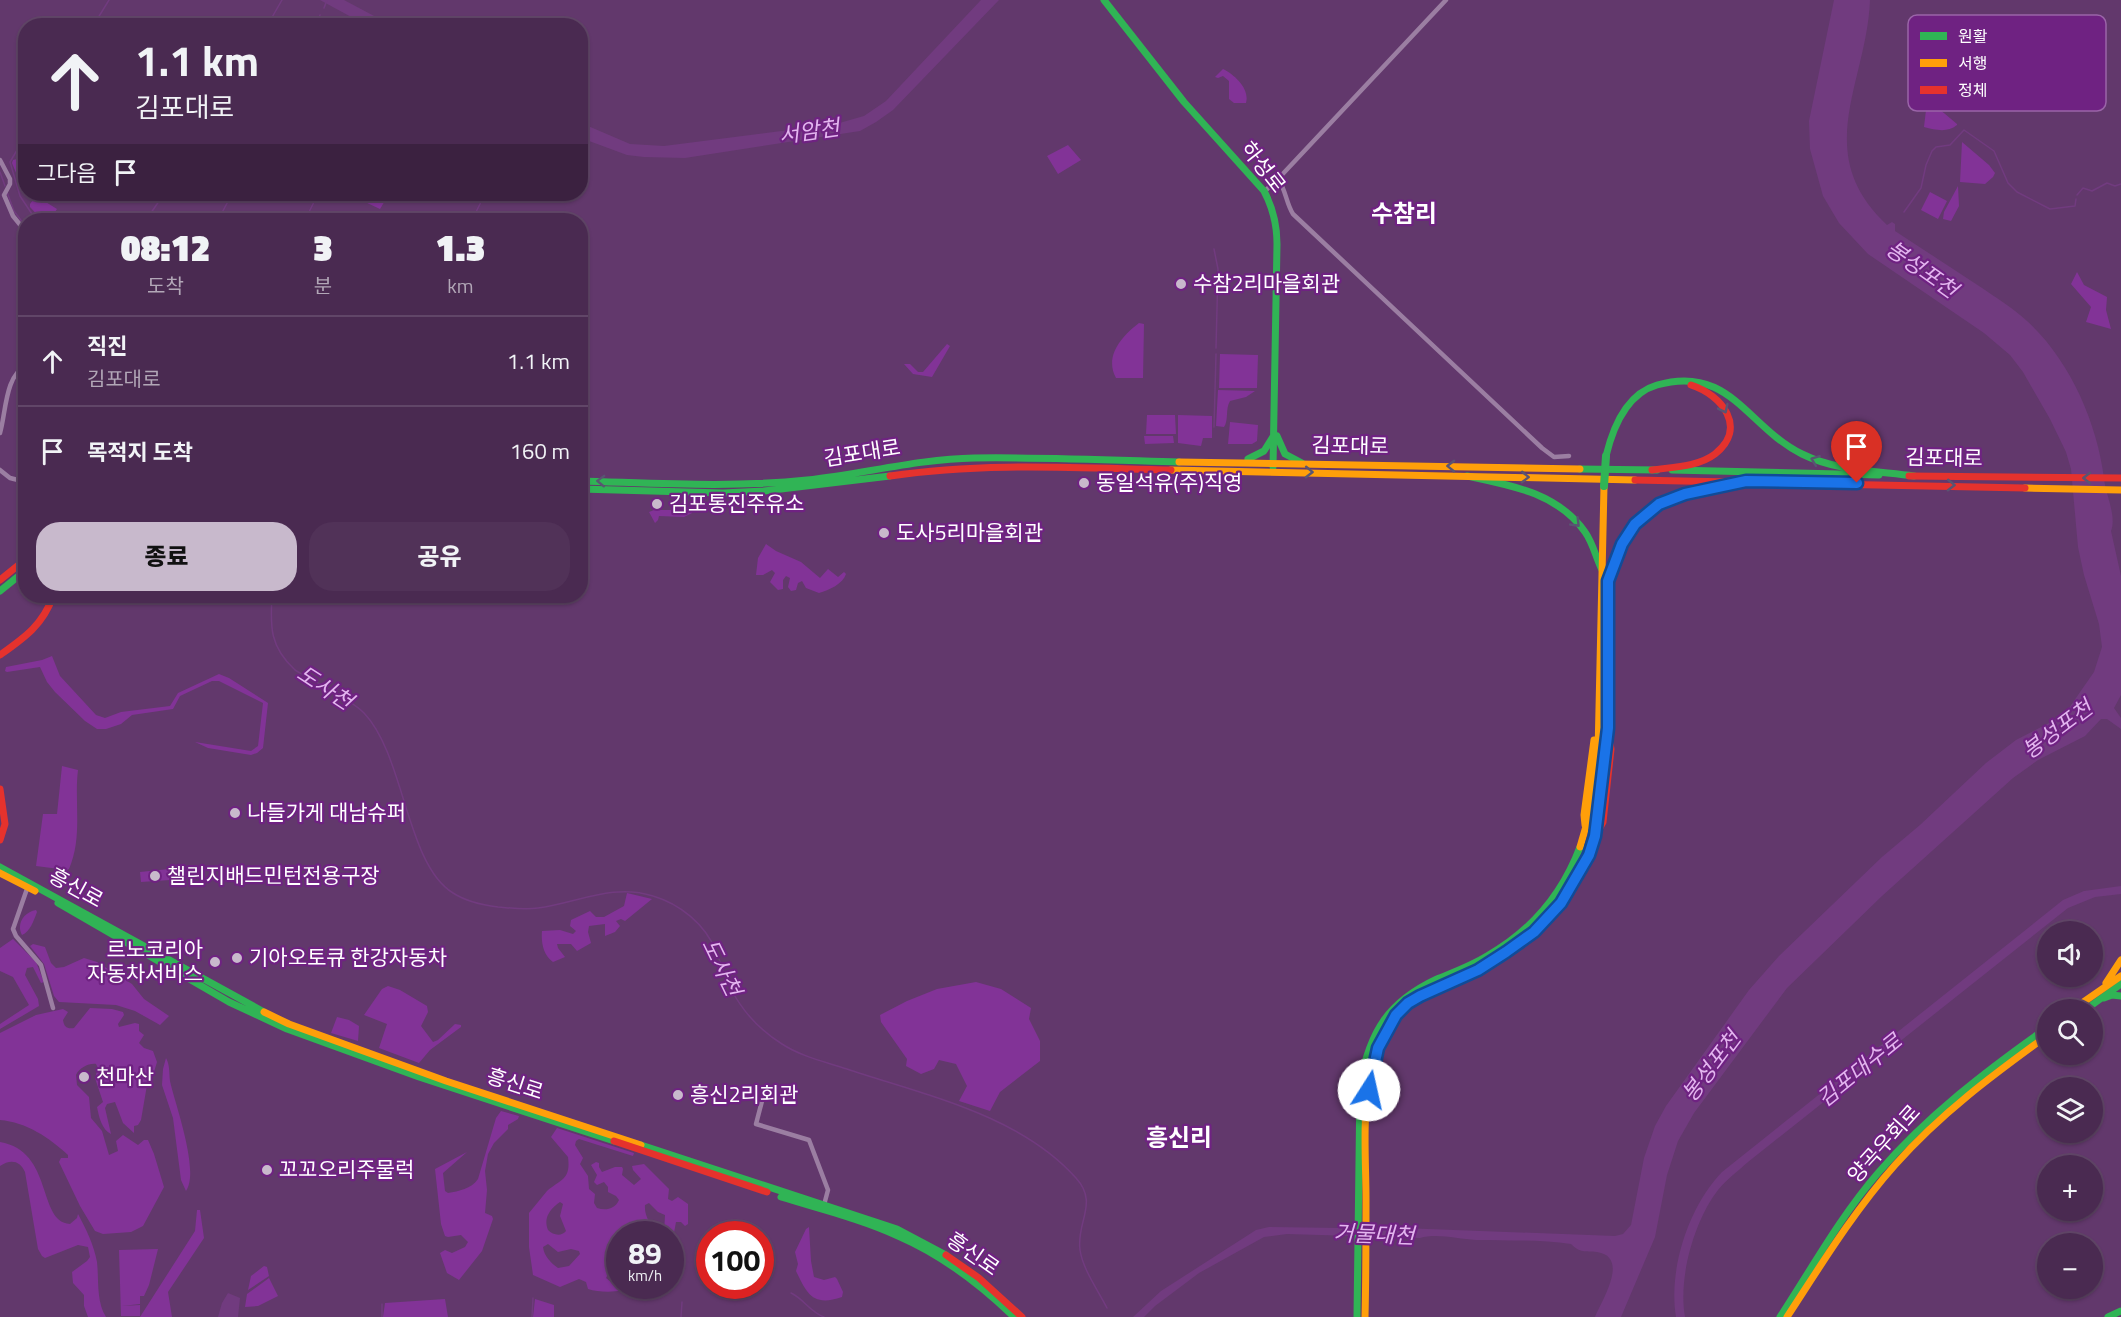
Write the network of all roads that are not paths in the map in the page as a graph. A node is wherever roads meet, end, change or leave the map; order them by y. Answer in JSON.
{"nodes":[{"id":1,"x":1106,"y":0,"type":"edge"},
{"id":2,"x":1446,"y":0,"type":"edge"},
{"id":3,"x":0,"y":160,"type":"edge"},
{"id":4,"x":1278,"y":178,"type":"junction"},
{"id":5,"x":1266,"y":190,"type":"junction"},
{"id":6,"x":18,"y":222,"type":"edge"},
{"id":7,"x":18,"y":370,"type":"edge"},
{"id":8,"x":0,"y":433,"type":"edge"},
{"id":9,"x":1275,"y":436,"type":"junction"},
{"id":10,"x":1569,"y":456,"type":"dead end"},
{"id":11,"x":1608,"y":456,"type":"junction"},
{"id":12,"x":1234,"y":462,"type":"junction"},
{"id":13,"x":1305,"y":464,"type":"junction"},
{"id":14,"x":1275,"y":467,"type":"junction"},
{"id":15,"x":0,"y":470,"type":"edge"},
{"id":16,"x":1652,"y":470,"type":"junction"},
{"id":17,"x":1467,"y":476,"type":"junction"},
{"id":18,"x":1914,"y":476,"type":"junction"},
{"id":19,"x":2120,"y":478,"type":"edge"},
{"id":20,"x":18,"y":480,"type":"edge"},
{"id":21,"x":588,"y":481,"type":"edge"},
{"id":22,"x":1746,"y":481,"type":"junction"},
{"id":23,"x":2055,"y":483,"type":"junction"},
{"id":24,"x":588,"y":489,"type":"edge"},
{"id":25,"x":2119,"y":490,"type":"edge"},
{"id":26,"x":18,"y":565,"type":"edge"},
{"id":27,"x":18,"y":576,"type":"edge"},
{"id":28,"x":1606,"y":577,"type":"junction"},
{"id":29,"x":0,"y":580,"type":"edge"},
{"id":30,"x":0,"y":591,"type":"edge"},
{"id":31,"x":50,"y":603,"type":"edge"},
{"id":32,"x":0,"y":655,"type":"edge"},
{"id":33,"x":1603,"y":726,"type":"junction"},
{"id":34,"x":0,"y":789,"type":"edge"},
{"id":35,"x":0,"y":840,"type":"edge"},
{"id":36,"x":0,"y":867,"type":"edge"},
{"id":37,"x":0,"y":873,"type":"edge"},
{"id":38,"x":28,"y":885,"type":"junction"},
{"id":39,"x":2121,"y":960,"type":"edge"},
{"id":40,"x":2121,"y":976,"type":"edge"},
{"id":41,"x":2121,"y":984,"type":"edge"},
{"id":42,"x":2097,"y":992,"type":"junction"},
{"id":43,"x":2121,"y":996,"type":"edge"},
{"id":44,"x":2087,"y":999,"type":"edge"},
{"id":45,"x":2100,"y":999,"type":"edge"},
{"id":46,"x":2103,"y":1000,"type":"edge"},
{"id":47,"x":53,"y":1008,"type":"dead end"},
{"id":48,"x":2037,"y":1034,"type":"edge"},
{"id":49,"x":2037,"y":1043,"type":"edge"},
{"id":50,"x":762,"y":1101,"type":"dead end"},
{"id":51,"x":824,"y":1205,"type":"junction"},
{"id":52,"x":1362,"y":1214,"type":"junction"},
{"id":53,"x":1362,"y":1248,"type":"junction"},
{"id":54,"x":2121,"y":1311,"type":"edge"},
{"id":55,"x":1014,"y":1317,"type":"edge"},
{"id":56,"x":1022,"y":1317,"type":"edge"},
{"id":57,"x":1357,"y":1317,"type":"edge"},
{"id":58,"x":1365,"y":1317,"type":"edge"},
{"id":59,"x":1780,"y":1317,"type":"edge"},
{"id":60,"x":1787,"y":1317,"type":"edge"},
{"id":61,"x":2108,"y":1317,"type":"edge"}],
"edges":[{"from":1,"to":5,"type":"main road","name":"하성로"},
{"from":1,"to":9,"type":"main road","name":"하성로"},
{"from":2,"to":4,"type":"street","name":"하성로"},
{"from":3,"to":6,"type":"street"},
{"from":4,"to":5,"type":"street","name":"하성로"},
{"from":4,"to":10,"type":"street","name":"하성로"},
{"from":5,"to":9,"type":"main road","name":"하성로"},
{"from":7,"to":8,"type":"street"},
{"from":9,"to":12,"type":"main road"},
{"from":9,"to":13,"type":"main road"},
{"from":9,"to":14,"type":"main road","name":"하성로"},
{"from":11,"to":16,"type":"main road","one_way":true},
{"from":18,"to":11,"type":"main road","one_way":true},
{"from":11,"to":28,"type":"main road","bridge":true},
{"from":12,"to":14,"type":"main road","name":"김포대로"},
{"from":12,"to":21,"type":"main road","name":"김포대로","one_way":true},
{"from":13,"to":14,"type":"main road","name":"김포대로"},
{"from":16,"to":13,"type":"main road","name":"김포대로","one_way":true},
{"from":14,"to":17,"type":"main road","name":"김포대로","one_way":true},
{"from":14,"to":24,"type":"main road","name":"김포대로"},
{"from":15,"to":20,"type":"street"},
{"from":16,"to":18,"type":"main road","name":"김포대로"},
{"from":17,"to":22,"type":"main road","name":"김포대로","one_way":true},
{"from":17,"to":28,"type":"main road","one_way":true},
{"from":18,"to":23,"type":"main road","name":"김포대로"},
{"from":19,"to":23,"type":"main road","name":"김포대로","one_way":true},
{"from":22,"to":23,"type":"main road","name":"김포대로","one_way":true},
{"from":22,"to":28,"type":"main road"},
{"from":23,"to":25,"type":"main road"},
{"from":26,"to":29,"type":"main road"},
{"from":27,"to":30,"type":"main road"},
{"from":28,"to":33,"type":"main road"},
{"from":31,"to":32,"type":"main road"},
{"from":33,"to":52,"type":"main road"},
{"from":33,"to":52,"type":"main road"},
{"from":34,"to":35,"type":"main road"},
{"from":36,"to":38,"type":"main road","name":"흥신로"},
{"from":37,"to":38,"type":"main road","name":"흥신로"},
{"from":38,"to":47,"type":"street"},
{"from":38,"to":51,"type":"main road","name":"흥신로"},
{"from":38,"to":55,"type":"main road","name":"흥신로"},
{"from":39,"to":42,"type":"main road"},
{"from":40,"to":42,"type":"main road"},
{"from":41,"to":45,"type":"main road"},
{"from":42,"to":44,"type":"main road"},
{"from":43,"to":46,"type":"main road"},
{"from":48,"to":59,"type":"main road","name":"양곡우회로"},
{"from":49,"to":60,"type":"main road","name":"양곡우회로"},
{"from":50,"to":51,"type":"street"},
{"from":51,"to":56,"type":"main road","name":"흥신로"},
{"from":52,"to":53,"type":"main road"},
{"from":53,"to":57,"type":"main road"},
{"from":53,"to":58,"type":"main road"},
{"from":54,"to":61,"type":"main road"}]}
